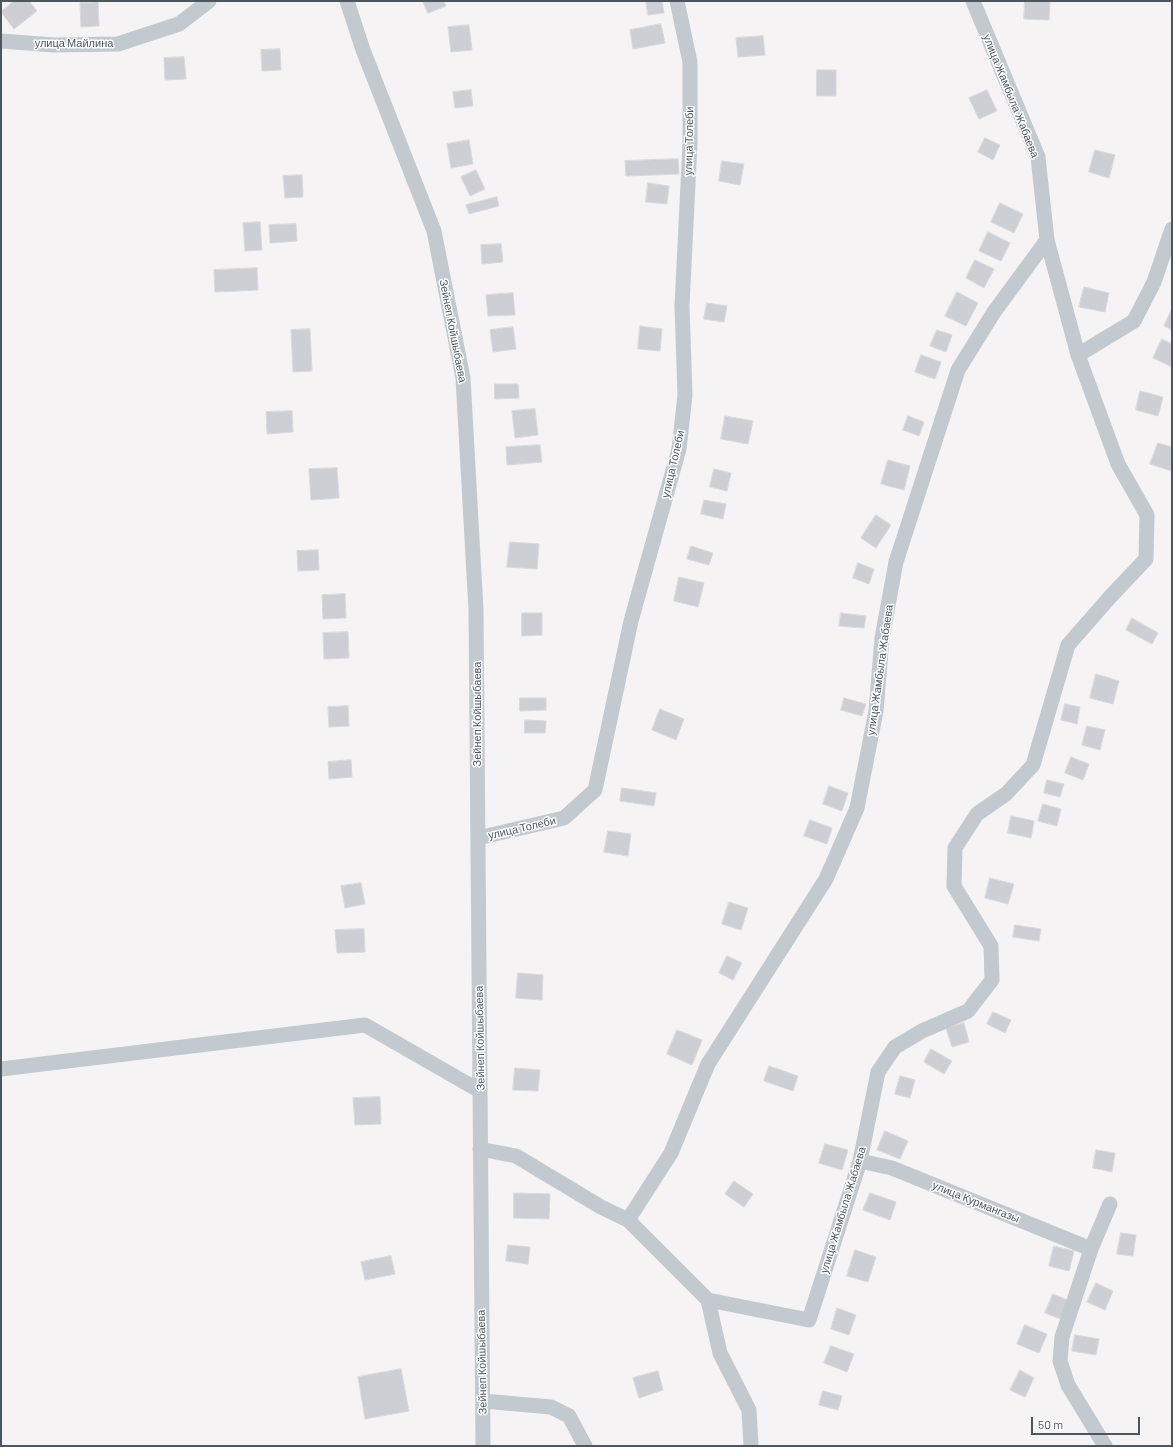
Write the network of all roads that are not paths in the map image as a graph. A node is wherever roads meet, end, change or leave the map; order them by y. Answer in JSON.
{"nodes":[{"id":1,"x":209,"y":1,"type":"edge"},
{"id":2,"x":347,"y":1,"type":"edge"},
{"id":3,"x":678,"y":1,"type":"edge"},
{"id":4,"x":973,"y":1,"type":"edge"},
{"id":5,"x":1,"y":41,"type":"edge"},
{"id":6,"x":1172,"y":229,"type":"edge"},
{"id":7,"x":1047,"y":240,"type":"junction"},
{"id":8,"x":1078,"y":355,"type":"junction"},
{"id":9,"x":478,"y":838,"type":"junction"},
{"id":10,"x":1,"y":1069,"type":"edge"},
{"id":11,"x":480,"y":1091,"type":"junction"},
{"id":12,"x":480,"y":1150,"type":"junction"},
{"id":13,"x":860,"y":1161,"type":"junction"},
{"id":14,"x":1110,"y":1204,"type":"dead end"},
{"id":15,"x":628,"y":1220,"type":"junction"},
{"id":16,"x":1091,"y":1249,"type":"junction"},
{"id":17,"x":708,"y":1300,"type":"junction"},
{"id":18,"x":483,"y":1401,"type":"junction"},
{"id":19,"x":483,"y":1446,"type":"edge"},
{"id":20,"x":585,"y":1446,"type":"edge"},
{"id":21,"x":751,"y":1446,"type":"edge"},
{"id":22,"x":1105,"y":1446,"type":"edge"}],
"edges":[{"from":1,"to":5,"type":"street","name":"улица Майлина"},
{"from":2,"to":9,"type":"street","name":"Зейнеп Койшыбаева"},
{"from":3,"to":9,"type":"street","name":"улица Толеби"},
{"from":4,"to":7,"type":"street","name":"улица Жамбыла Жабаева"},
{"from":6,"to":8,"type":"street"},
{"from":7,"to":8,"type":"street","name":"улица Жамбыла Жабаева"},
{"from":7,"to":15,"type":"street","name":"улица Жамбыла Жабаева"},
{"from":8,"to":13,"type":"street","name":"улица Жамбыла Жабаева"},
{"from":9,"to":11,"type":"street","name":"Зейнеп Койшыбаева"},
{"from":10,"to":11,"type":"street"},
{"from":11,"to":12,"type":"street","name":"Зейнеп Койшыбаева"},
{"from":12,"to":15,"type":"street"},
{"from":12,"to":18,"type":"street","name":"Зейнеп Койшыбаева"},
{"from":13,"to":16,"type":"street","name":"улица Курмангазы"},
{"from":13,"to":17,"type":"street","name":"улица Жамбыла Жабаева"},
{"from":14,"to":16,"type":"street"},
{"from":15,"to":17,"type":"street"},
{"from":16,"to":22,"type":"street"},
{"from":17,"to":21,"type":"street"},
{"from":18,"to":19,"type":"street","name":"Зейнеп Койшыбаева"},
{"from":18,"to":20,"type":"street"}]}
